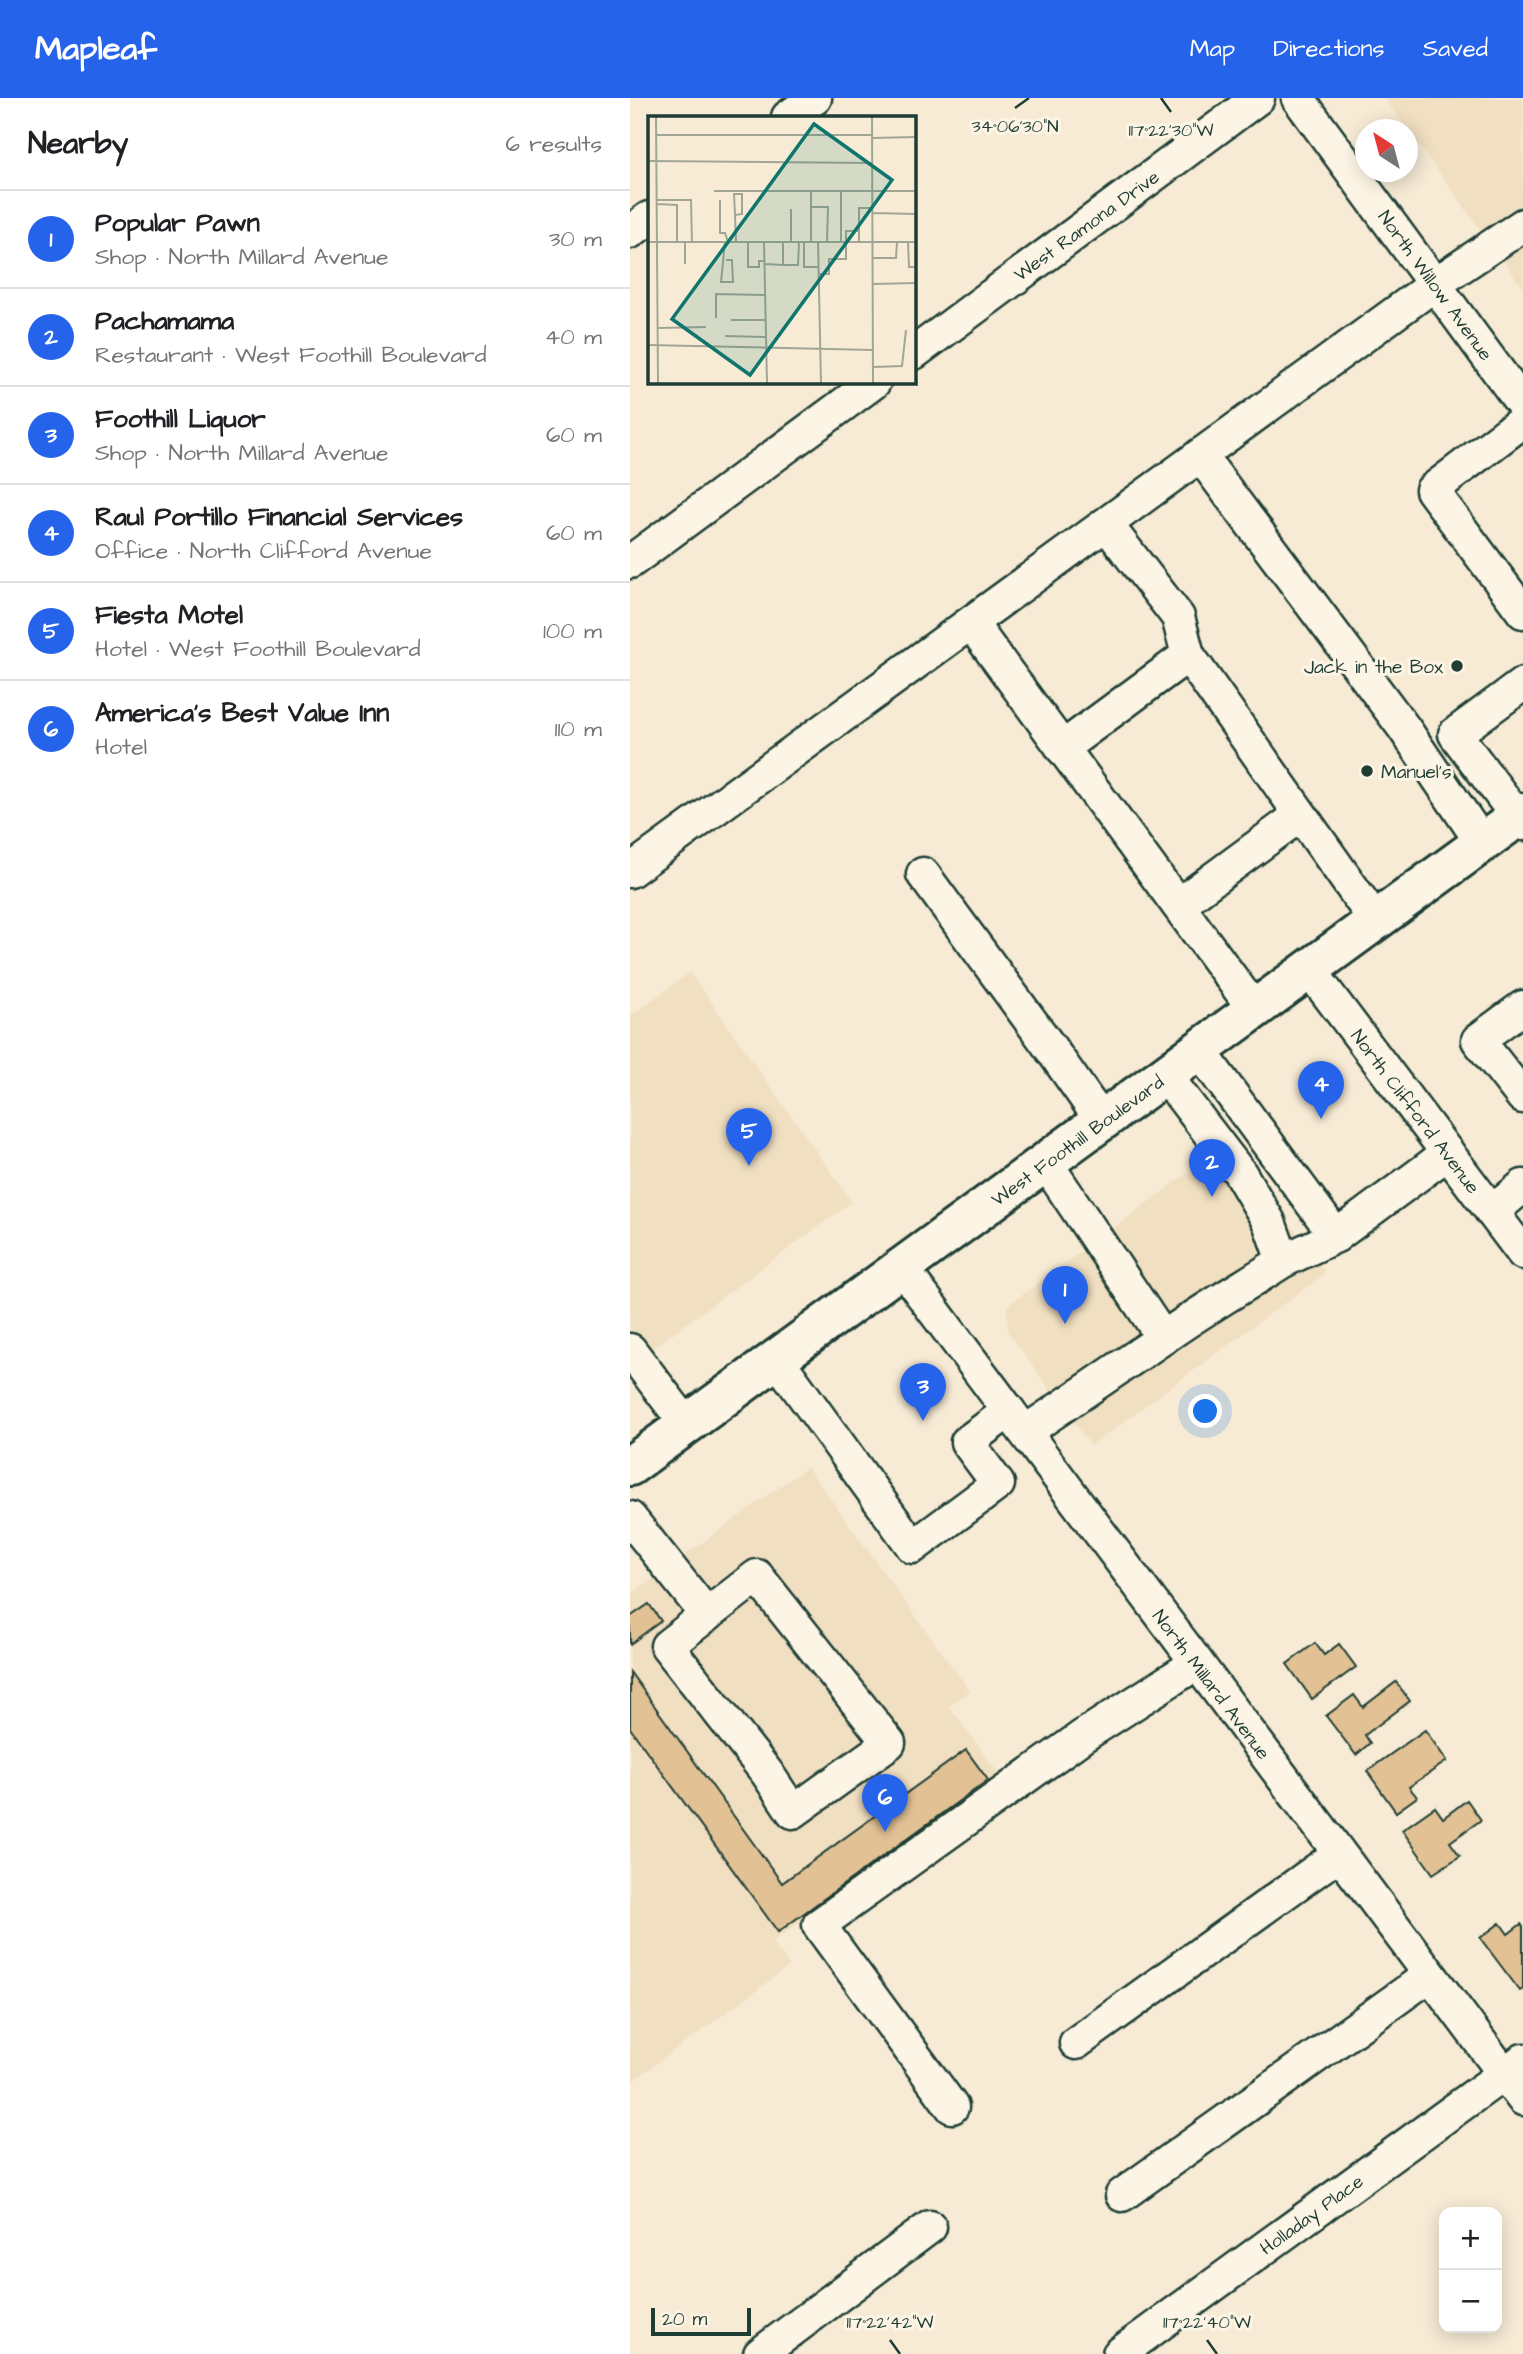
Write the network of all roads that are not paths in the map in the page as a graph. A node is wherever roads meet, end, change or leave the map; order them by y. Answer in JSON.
{"nodes":[{"id":1,"x":814,"y":98,"type":"edge"},
{"id":2,"x":1258,"y":98,"type":"edge"},
{"id":3,"x":1298,"y":98,"type":"edge"},
{"id":4,"x":789,"y":116,"type":"edge"},
{"id":5,"x":648,"y":219,"type":"edge"},
{"id":6,"x":1523,"y":225,"type":"edge"},
{"id":7,"x":630,"y":232,"type":"edge"},
{"id":8,"x":1435,"y":284,"type":"junction"},
{"id":9,"x":915,"y":352,"type":"edge"},
{"id":10,"x":873,"y":383,"type":"edge"},
{"id":11,"x":1523,"y":405,"type":"edge"},
{"id":12,"x":1523,"y":421,"type":"edge"},
{"id":13,"x":1200,"y":455,"type":"junction"},
{"id":14,"x":1106,"y":524,"type":"junction"},
{"id":15,"x":630,"y":562,"type":"edge"},
{"id":16,"x":1523,"y":612,"type":"edge"},
{"id":17,"x":971,"y":622,"type":"junction"},
{"id":18,"x":1188,"y":655,"type":"junction"},
{"id":19,"x":1523,"y":684,"type":"edge"},
{"id":20,"x":1062,"y":748,"type":"junction"},
{"id":21,"x":1300,"y":815,"type":"junction"},
{"id":22,"x":1521,"y":818,"type":"edge"},
{"id":23,"x":1482,"y":843,"type":"junction"},
{"id":24,"x":630,"y":871,"type":"edge"},
{"id":25,"x":923,"y":874,"type":"dead end"},
{"id":26,"x":1178,"y":905,"type":"junction"},
{"id":27,"x":1376,"y":920,"type":"junction"},
{"id":28,"x":1309,"y":969,"type":"junction"},
{"id":29,"x":1523,"y":1007,"type":"edge"},
{"id":30,"x":1254,"y":1009,"type":"junction"},
{"id":31,"x":1199,"y":1050,"type":"junction"},
{"id":32,"x":1165,"y":1075,"type":"junction"},
{"id":33,"x":1523,"y":1097,"type":"edge"},
{"id":34,"x":1102,"y":1121,"type":"junction"},
{"id":35,"x":1448,"y":1153,"type":"junction"},
{"id":36,"x":1045,"y":1163,"type":"junction"},
{"id":37,"x":1523,"y":1186,"type":"edge"},
{"id":38,"x":1492,"y":1212,"type":"junction"},
{"id":39,"x":1336,"y":1236,"type":"junction"},
{"id":40,"x":1523,"y":1253,"type":"edge"},
{"id":41,"x":1283,"y":1261,"type":"junction"},
{"id":42,"x":902,"y":1268,"type":"junction"},
{"id":43,"x":1163,"y":1338,"type":"junction"},
{"id":44,"x":630,"y":1350,"type":"edge"},
{"id":45,"x":777,"y":1359,"type":"junction"},
{"id":46,"x":1017,"y":1421,"type":"junction"},
{"id":47,"x":687,"y":1425,"type":"junction"},
{"id":48,"x":630,"y":1466,"type":"edge"},
{"id":49,"x":630,"y":1518,"type":"edge"},
{"id":50,"x":707,"y":1615,"type":"junction"},
{"id":51,"x":1197,"y":1663,"type":"junction"},
{"id":52,"x":1339,"y":1854,"type":"junction"},
{"id":53,"x":1430,"y":1975,"type":"junction"},
{"id":54,"x":1076,"y":2043,"type":"dead end"},
{"id":55,"x":1513,"y":2067,"type":"edge"},
{"id":56,"x":1523,"y":2099,"type":"edge"},
{"id":57,"x":952,"y":2107,"type":"dead end"},
{"id":58,"x":1122,"y":2195,"type":"dead end"},
{"id":59,"x":930,"y":2227,"type":"dead end"},
{"id":60,"x":760,"y":2354,"type":"edge"},
{"id":61,"x":1119,"y":2354,"type":"edge"}],
"edges":[{"from":1,"to":4,"type":"street"},
{"from":2,"to":9,"type":"street","name":"West Ramona Drive"},
{"from":3,"to":8,"type":"street","name":"North Willow Avenue"},
{"from":5,"to":7,"type":"street"},
{"from":6,"to":8,"type":"street"},
{"from":8,"to":11,"type":"street","name":"North Willow Avenue"},
{"from":8,"to":13,"type":"street"},
{"from":10,"to":15,"type":"street"},
{"from":12,"to":16,"type":"street"},
{"from":13,"to":14,"type":"street"},
{"from":13,"to":23,"type":"street"},
{"from":14,"to":17,"type":"street"},
{"from":14,"to":18,"type":"street"},
{"from":17,"to":20,"type":"street"},
{"from":17,"to":24,"type":"street"},
{"from":18,"to":20,"type":"street"},
{"from":18,"to":21,"type":"street"},
{"from":19,"to":22,"type":"street"},
{"from":20,"to":26,"type":"street"},
{"from":21,"to":26,"type":"street"},
{"from":21,"to":27,"type":"street"},
{"from":22,"to":23,"type":"main road","name":"West Foothill Boulevard"},
{"from":23,"to":27,"type":"main road","name":"West Foothill Boulevard"},
{"from":25,"to":34,"type":"street"},
{"from":26,"to":30,"type":"street"},
{"from":27,"to":28,"type":"main road","name":"West Foothill Boulevard"},
{"from":28,"to":30,"type":"main road","name":"West Foothill Boulevard"},
{"from":28,"to":35,"type":"street","name":"North Clifford Avenue"},
{"from":29,"to":33,"type":"street"},
{"from":30,"to":31,"type":"main road","name":"West Foothill Boulevard"},
{"from":31,"to":32,"type":"main road","name":"West Foothill Boulevard"},
{"from":31,"to":39,"type":"street"},
{"from":32,"to":34,"type":"main road","name":"West Foothill Boulevard"},
{"from":32,"to":41,"type":"street"},
{"from":34,"to":36,"type":"main road","name":"West Foothill Boulevard"},
{"from":35,"to":38,"type":"street","name":"North Clifford Avenue"},
{"from":35,"to":39,"type":"street"},
{"from":36,"to":42,"type":"main road","name":"West Foothill Boulevard"},
{"from":36,"to":43,"type":"street"},
{"from":37,"to":38,"type":"street"},
{"from":38,"to":40,"type":"street","name":"North Clifford Avenue"},
{"from":39,"to":41,"type":"street"},
{"from":41,"to":43,"type":"street"},
{"from":42,"to":45,"type":"main road","name":"West Foothill Boulevard"},
{"from":42,"to":46,"type":"street","name":"North Millard Avenue"},
{"from":43,"to":46,"type":"street"},
{"from":44,"to":47,"type":"street"},
{"from":45,"to":46,"type":"street"},
{"from":45,"to":47,"type":"main road","name":"West Foothill Boulevard"},
{"from":46,"to":51,"type":"street","name":"North Millard Avenue"},
{"from":47,"to":48,"type":"main road","name":"West Foothill Boulevard"},
{"from":49,"to":50,"type":"street"},
{"from":50,"to":50,"type":"street"},
{"from":51,"to":52,"type":"street","name":"North Millard Avenue"},
{"from":51,"to":57,"type":"street"},
{"from":52,"to":53,"type":"street","name":"North Millard Avenue"},
{"from":52,"to":54,"type":"street"},
{"from":53,"to":55,"type":"street","name":"North Millard Avenue"},
{"from":53,"to":58,"type":"street"},
{"from":55,"to":56,"type":"street","name":"North Millard Avenue"},
{"from":55,"to":61,"type":"street","name":"Holladay Place"},
{"from":59,"to":60,"type":"street"}]}
